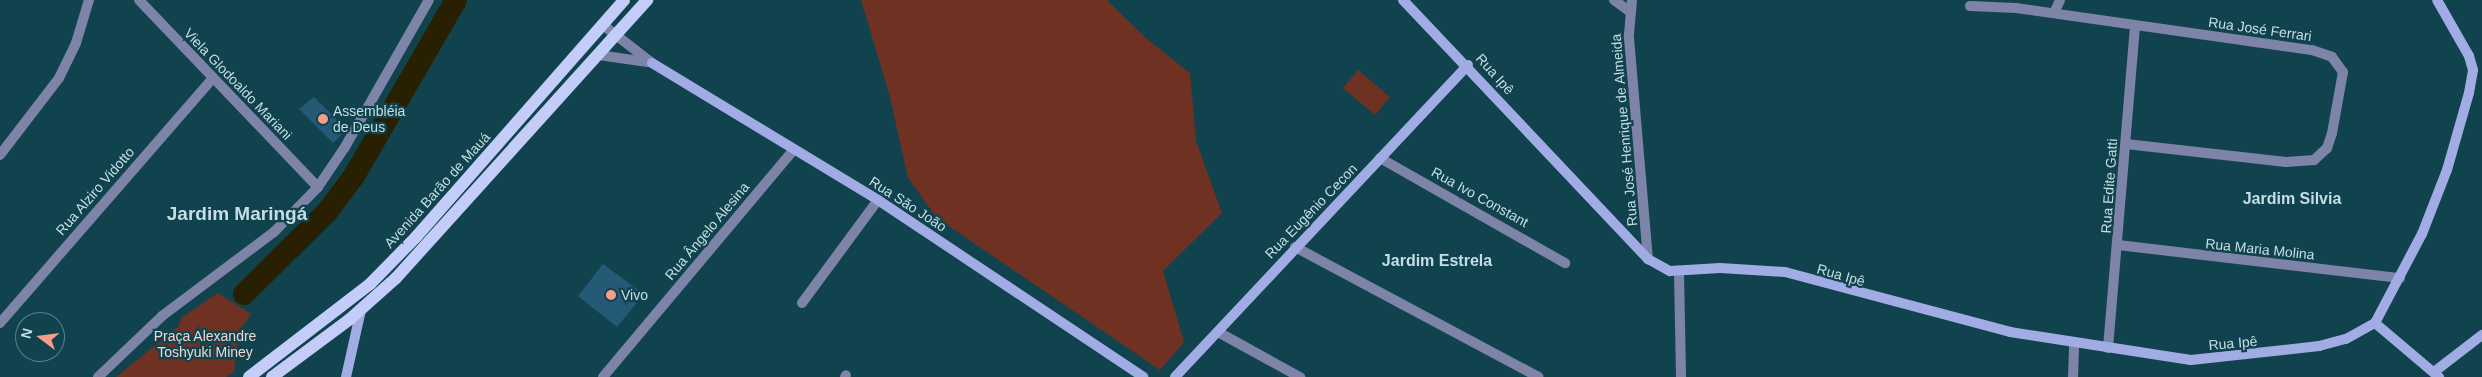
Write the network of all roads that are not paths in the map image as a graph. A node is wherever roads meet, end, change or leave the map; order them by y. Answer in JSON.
{"nodes":[{"id":1,"x":89,"y":0,"type":"edge"},
{"id":2,"x":139,"y":0,"type":"edge"},
{"id":3,"x":429,"y":0,"type":"edge"},
{"id":4,"x":624,"y":0,"type":"edge"},
{"id":5,"x":646,"y":0,"type":"edge"},
{"id":6,"x":1403,"y":0,"type":"edge"},
{"id":7,"x":1614,"y":0,"type":"edge"},
{"id":8,"x":1632,"y":0,"type":"edge"},
{"id":9,"x":2060,"y":0,"type":"edge"},
{"id":10,"x":2437,"y":0,"type":"edge"},
{"id":11,"x":1970,"y":6,"type":"dead end"},
{"id":12,"x":1629,"y":11,"type":"junction"},
{"id":13,"x":2054,"y":13,"type":"junction"},
{"id":14,"x":603,"y":25,"type":"junction"},
{"id":15,"x":2135,"y":26,"type":"junction"},
{"id":16,"x":616,"y":35,"type":"junction"},
{"id":17,"x":599,"y":55,"type":"junction"},
{"id":18,"x":652,"y":63,"type":"junction"},
{"id":19,"x":1468,"y":65,"type":"junction"},
{"id":20,"x":212,"y":79,"type":"junction"},
{"id":21,"x":2126,"y":144,"type":"junction"},
{"id":22,"x":794,"y":149,"type":"junction"},
{"id":23,"x":0,"y":155,"type":"edge"},
{"id":24,"x":1380,"y":158,"type":"junction"},
{"id":25,"x":318,"y":187,"type":"junction"},
{"id":26,"x":878,"y":200,"type":"junction"},
{"id":27,"x":2118,"y":245,"type":"junction"},
{"id":28,"x":1295,"y":247,"type":"junction"},
{"id":29,"x":1648,"y":259,"type":"junction"},
{"id":30,"x":1565,"y":263,"type":"dead end"},
{"id":31,"x":1679,"y":272,"type":"junction"},
{"id":32,"x":2400,"y":278,"type":"junction"},
{"id":33,"x":802,"y":303,"type":"dead end"},
{"id":34,"x":361,"y":310,"type":"junction"},
{"id":35,"x":0,"y":323,"type":"edge"},
{"id":36,"x":2375,"y":323,"type":"junction"},
{"id":37,"x":1218,"y":332,"type":"junction"},
{"id":38,"x":2482,"y":334,"type":"edge"},
{"id":39,"x":2074,"y":342,"type":"junction"},
{"id":40,"x":2108,"y":348,"type":"junction"},
{"id":41,"x":2436,"y":374,"type":"edge"},
{"id":42,"x":98,"y":377,"type":"edge"},
{"id":43,"x":249,"y":377,"type":"edge"},
{"id":44,"x":272,"y":377,"type":"edge"},
{"id":45,"x":346,"y":377,"type":"edge"},
{"id":46,"x":603,"y":377,"type":"edge"},
{"id":47,"x":1143,"y":377,"type":"edge"},
{"id":48,"x":1175,"y":377,"type":"edge"},
{"id":49,"x":1300,"y":377,"type":"edge"},
{"id":50,"x":1538,"y":377,"type":"edge"},
{"id":51,"x":1681,"y":377,"type":"edge"},
{"id":52,"x":2073,"y":377,"type":"edge"}],
"edges":[{"from":1,"to":23,"type":"street"},
{"from":2,"to":20,"type":"street","name":"Viela Glodoaldo Mariani"},
{"from":3,"to":25,"type":"street"},
{"from":4,"to":14,"type":"main road","name":"Avenida Barão de Mauá"},
{"from":5,"to":16,"type":"main road","name":"Avenida Barão de Mauá"},
{"from":6,"to":19,"type":"street","name":"Rua Ipê"},
{"from":7,"to":12,"type":"street"},
{"from":8,"to":12,"type":"street","name":"Rua José Henrique de Almeida"},
{"from":9,"to":13,"type":"street"},
{"from":10,"to":32,"type":"street"},
{"from":11,"to":13,"type":"street","name":"Rua José Ferrari"},
{"from":12,"to":29,"type":"street","name":"Rua José Henrique de Almeida"},
{"from":13,"to":15,"type":"street","name":"Rua José Ferrari"},
{"from":14,"to":16,"type":"street","name":"Rua São João"},
{"from":14,"to":43,"type":"main road","name":"Avenida Barão de Mauá"},
{"from":15,"to":21,"type":"street","name":"Rua Edite Gatti"},
{"from":15,"to":21,"type":"street","name":"Rua José Ferrari"},
{"from":16,"to":17,"type":"main road","name":"Avenida Barão de Mauá"},
{"from":16,"to":18,"type":"street","name":"Rua São João"},
{"from":17,"to":18,"type":"street","name":"Rua São João"},
{"from":17,"to":34,"type":"main road","name":"Avenida Barão de Mauá"},
{"from":18,"to":22,"type":"street","name":"Rua São João"},
{"from":19,"to":24,"type":"street","name":"Rua Eugênio Cecon"},
{"from":19,"to":29,"type":"street","name":"Rua Ipê"},
{"from":20,"to":25,"type":"street","name":"Viela Glodoaldo Mariani"},
{"from":20,"to":35,"type":"street","name":"Rua Alziro Vidotto"},
{"from":21,"to":27,"type":"street","name":"Rua Edite Gatti"},
{"from":22,"to":26,"type":"street","name":"Rua São João"},
{"from":22,"to":46,"type":"street","name":"Rua Ângelo Alesina"},
{"from":24,"to":28,"type":"street","name":"Rua Eugênio Cecon"},
{"from":24,"to":30,"type":"street","name":"Rua Ivo Constant"},
{"from":25,"to":42,"type":"street"},
{"from":26,"to":33,"type":"street"},
{"from":26,"to":47,"type":"street","name":"Rua São João"},
{"from":27,"to":32,"type":"street","name":"Rua Maria Molina"},
{"from":27,"to":40,"type":"street","name":"Rua Edite Gatti"},
{"from":28,"to":37,"type":"street","name":"Rua Eugênio Cecon"},
{"from":28,"to":50,"type":"street"},
{"from":29,"to":31,"type":"street","name":"Rua Ipê"},
{"from":31,"to":39,"type":"street","name":"Rua Ipê"},
{"from":31,"to":51,"type":"street"},
{"from":32,"to":36,"type":"street"},
{"from":34,"to":44,"type":"main road","name":"Avenida Barão de Mauá"},
{"from":34,"to":45,"type":"street"},
{"from":36,"to":40,"type":"street","name":"Rua Ipê"},
{"from":36,"to":41,"type":"street"},
{"from":37,"to":48,"type":"street","name":"Rua Eugênio Cecon"},
{"from":37,"to":49,"type":"street"},
{"from":38,"to":41,"type":"street"},
{"from":39,"to":40,"type":"street","name":"Rua Ipê"},
{"from":39,"to":52,"type":"street"}]}
